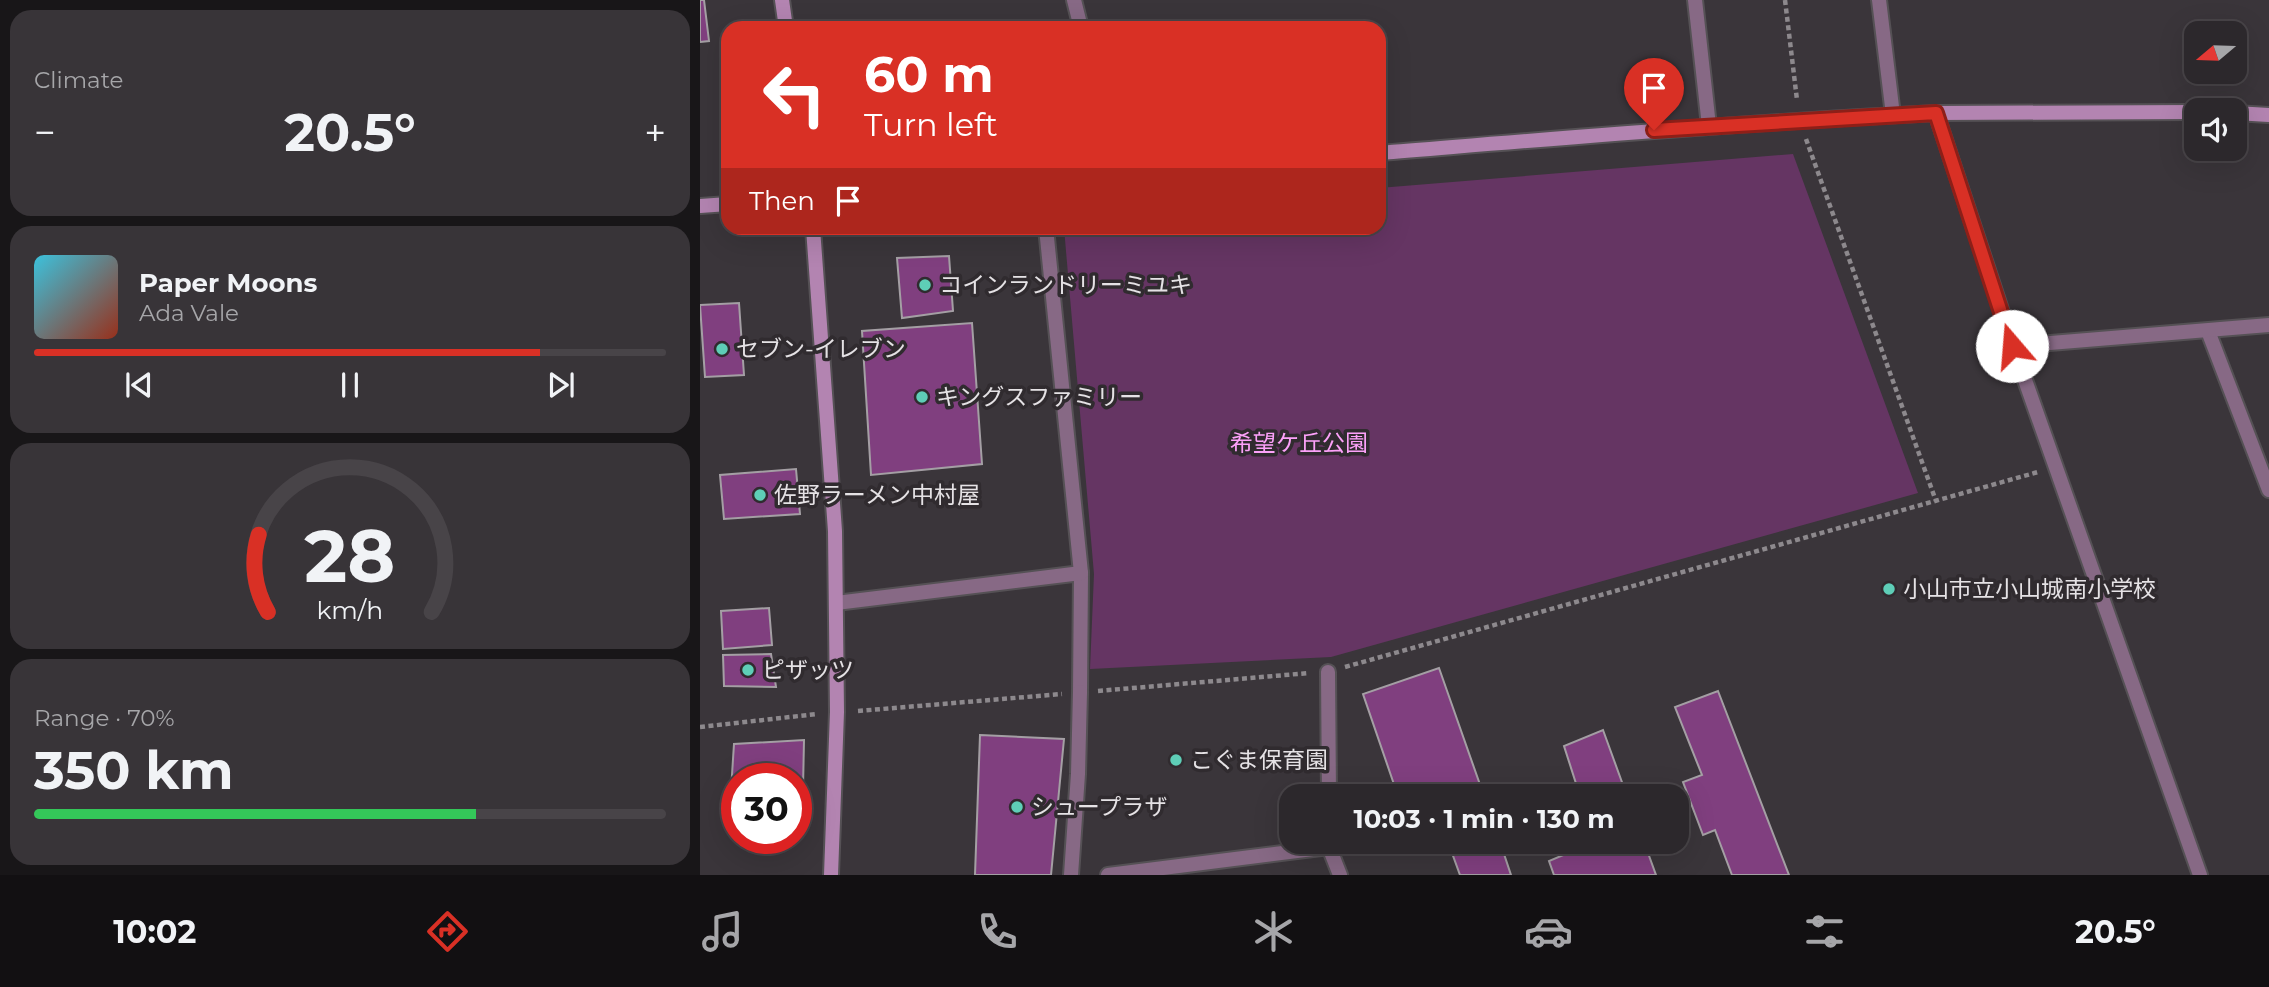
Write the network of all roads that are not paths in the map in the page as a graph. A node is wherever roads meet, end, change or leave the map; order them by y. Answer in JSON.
{"nodes":[{"id":1,"x":782,"y":0,"type":"edge"},
{"id":2,"x":1074,"y":0,"type":"edge"},
{"id":3,"x":1695,"y":0,"type":"edge"},
{"id":4,"x":1879,"y":0,"type":"edge"},
{"id":5,"x":785,"y":21,"type":"edge"},
{"id":6,"x":1079,"y":21,"type":"edge"},
{"id":7,"x":2184,"y":112,"type":"edge"},
{"id":8,"x":1936,"y":113,"type":"junction"},
{"id":9,"x":2247,"y":114,"type":"edge"},
{"id":10,"x":1893,"y":115,"type":"junction"},
{"id":11,"x":2269,"y":115,"type":"edge"},
{"id":12,"x":1709,"y":126,"type":"junction"},
{"id":13,"x":1386,"y":152,"type":"edge"},
{"id":14,"x":721,"y":204,"type":"edge"},
{"id":15,"x":700,"y":206,"type":"edge"},
{"id":16,"x":814,"y":235,"type":"edge"},
{"id":17,"x":1047,"y":235,"type":"edge"},
{"id":18,"x":2269,"y":325,"type":"edge"},
{"id":19,"x":2208,"y":331,"type":"junction"},
{"id":20,"x":2012,"y":346,"type":"junction"},
{"id":21,"x":2269,"y":490,"type":"edge"},
{"id":22,"x":1081,"y":573,"type":"junction"},
{"id":23,"x":836,"y":603,"type":"junction"},
{"id":24,"x":1328,"y":672,"type":"road end"},
{"id":25,"x":1329,"y":784,"type":"edge"},
{"id":26,"x":1279,"y":851,"type":"edge"},
{"id":27,"x":1333,"y":854,"type":"edge"},
{"id":28,"x":831,"y":875,"type":"edge"},
{"id":29,"x":1071,"y":875,"type":"edge"},
{"id":30,"x":1108,"y":875,"type":"edge"},
{"id":31,"x":1340,"y":875,"type":"edge"},
{"id":32,"x":2200,"y":875,"type":"edge"}],
"edges":[{"from":1,"to":5,"type":"street"},
{"from":2,"to":6,"type":"street"},
{"from":3,"to":12,"type":"street"},
{"from":4,"to":10,"type":"street"},
{"from":7,"to":8,"type":"street"},
{"from":8,"to":10,"type":"street"},
{"from":8,"to":20,"type":"street"},
{"from":9,"to":11,"type":"street"},
{"from":10,"to":12,"type":"street"},
{"from":12,"to":13,"type":"street"},
{"from":14,"to":15,"type":"street"},
{"from":16,"to":23,"type":"street"},
{"from":17,"to":22,"type":"street"},
{"from":18,"to":19,"type":"street"},
{"from":19,"to":20,"type":"street"},
{"from":19,"to":21,"type":"street"},
{"from":20,"to":32,"type":"street"},
{"from":22,"to":23,"type":"street"},
{"from":22,"to":29,"type":"street"},
{"from":23,"to":28,"type":"street"},
{"from":24,"to":25,"type":"street"},
{"from":26,"to":30,"type":"street"},
{"from":27,"to":31,"type":"street"}]}
